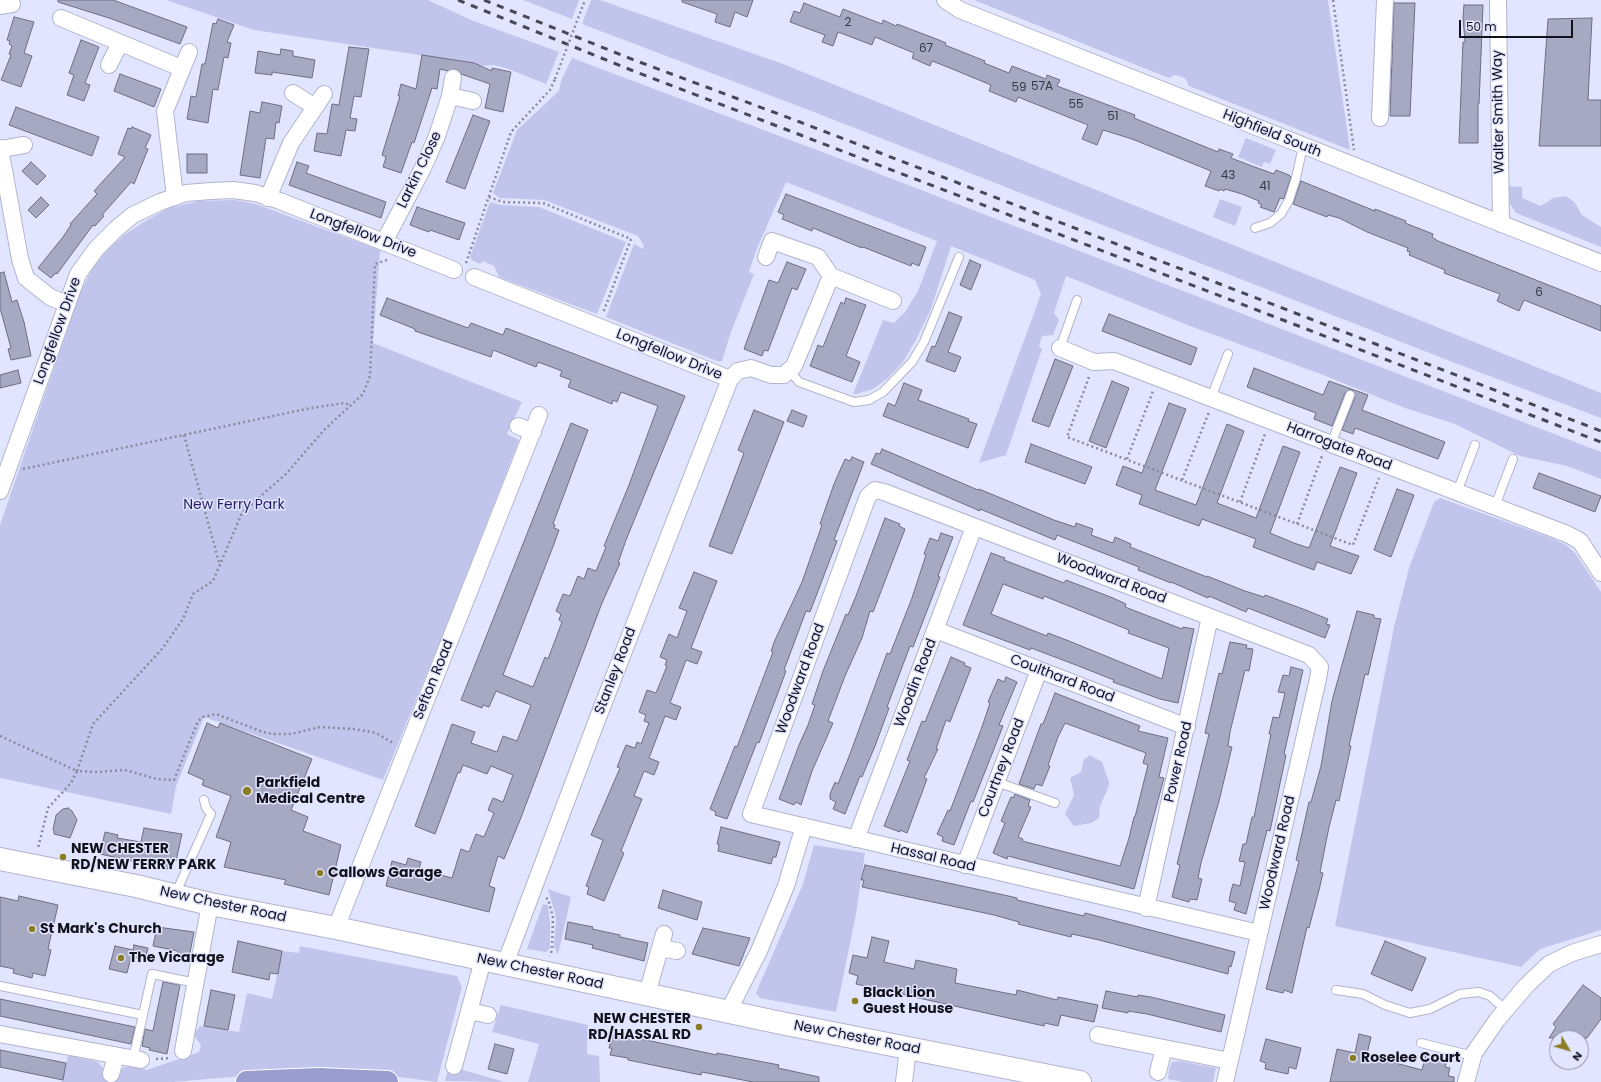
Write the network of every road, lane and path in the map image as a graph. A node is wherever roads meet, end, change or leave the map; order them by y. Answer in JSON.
{"nodes":[{"id":1,"x":585,"y":0,"type":"edge"},
{"id":2,"x":945,"y":0,"type":"edge"},
{"id":3,"x":1333,"y":0,"type":"edge"},
{"id":4,"x":1385,"y":0,"type":"edge"},
{"id":5,"x":1498,"y":0,"type":"edge"},
{"id":6,"x":61,"y":18,"type":"dead end"},
{"id":7,"x":120,"y":43,"type":"junction"},
{"id":8,"x":189,"y":52,"type":"dead end"},
{"id":9,"x":108,"y":65,"type":"dead end"},
{"id":10,"x":182,"y":68,"type":"junction"},
{"id":11,"x":453,"y":78,"type":"dead end"},
{"id":12,"x":292,"y":93,"type":"dead end"},
{"id":13,"x":324,"y":94,"type":"dead end"},
{"id":14,"x":450,"y":96,"type":"junction"},
{"id":15,"x":473,"y":101,"type":"dead end"},
{"id":16,"x":315,"y":107,"type":"junction"},
{"id":17,"x":1380,"y":118,"type":"dead end"},
{"id":18,"x":24,"y":145,"type":"dead end"},
{"id":19,"x":1303,"y":146,"type":"junction"},
{"id":20,"x":0,"y":148,"type":"edge"},
{"id":21,"x":1357,"y":168,"type":"junction"},
{"id":22,"x":175,"y":197,"type":"junction"},
{"id":23,"x":489,"y":197,"type":"junction"},
{"id":24,"x":268,"y":198,"type":"junction"},
{"id":25,"x":1501,"y":224,"type":"junction"},
{"id":26,"x":1255,"y":228,"type":"dead end"},
{"id":27,"x":391,"y":245,"type":"junction"},
{"id":28,"x":766,"y":257,"type":"dead end"},
{"id":29,"x":959,"y":257,"type":"dead end"},
{"id":30,"x":1601,"y":263,"type":"edge"},
{"id":31,"x":464,"y":271,"type":"junction"},
{"id":32,"x":831,"y":276,"type":"junction"},
{"id":33,"x":1077,"y":300,"type":"dead end"},
{"id":34,"x":893,"y":301,"type":"dead end"},
{"id":35,"x":66,"y":304,"type":"junction"},
{"id":36,"x":598,"y":326,"type":"junction"},
{"id":37,"x":1060,"y":348,"type":"joint"},
{"id":38,"x":1228,"y":354,"type":"dead end"},
{"id":39,"x":1094,"y":362,"type":"junction"},
{"id":40,"x":789,"y":370,"type":"junction"},
{"id":41,"x":1158,"y":378,"type":"junction"},
{"id":42,"x":730,"y":379,"type":"junction"},
{"id":43,"x":1350,"y":394,"type":"dead end"},
{"id":44,"x":1212,"y":399,"type":"junction"},
{"id":45,"x":351,"y":405,"type":"junction"},
{"id":46,"x":539,"y":415,"type":"dead end"},
{"id":47,"x":1270,"y":421,"type":"junction"},
{"id":48,"x":184,"y":435,"type":"junction"},
{"id":49,"x":1329,"y":443,"type":"junction"},
{"id":50,"x":1475,"y":445,"type":"dead end"},
{"id":51,"x":1126,"y":459,"type":"junction"},
{"id":52,"x":1513,"y":459,"type":"dead end"},
{"id":53,"x":10,"y":463,"type":"junction"},
{"id":54,"x":1384,"y":464,"type":"junction"},
{"id":55,"x":1182,"y":480,"type":"junction"},
{"id":56,"x":0,"y":491,"type":"edge"},
{"id":57,"x":1457,"y":492,"type":"junction"},
{"id":58,"x":1240,"y":502,"type":"junction"},
{"id":59,"x":1495,"y":506,"type":"junction"},
{"id":60,"x":1297,"y":524,"type":"junction"},
{"id":61,"x":974,"y":527,"type":"junction"},
{"id":62,"x":220,"y":566,"type":"junction"},
{"id":63,"x":1601,"y":573,"type":"edge"},
{"id":64,"x":1210,"y":617,"type":"junction"},
{"id":65,"x":936,"y":630,"type":"junction"},
{"id":66,"x":1040,"y":670,"type":"junction"},
{"id":67,"x":1187,"y":727,"type":"junction"},
{"id":68,"x":0,"y":736,"type":"edge"},
{"id":69,"x":406,"y":752,"type":"junction"},
{"id":70,"x":77,"y":771,"type":"junction"},
{"id":71,"x":997,"y":782,"type":"junction"},
{"id":72,"x":204,"y":800,"type":"dead end"},
{"id":73,"x":1055,"y":803,"type":"dead end"},
{"id":74,"x":804,"y":826,"type":"junction"},
{"id":75,"x":856,"y":839,"type":"junction"},
{"id":76,"x":0,"y":859,"type":"edge"},
{"id":77,"x":965,"y":865,"type":"junction"},
{"id":78,"x":33,"y":866,"type":"junction"},
{"id":79,"x":533,"y":892,"type":"junction"},
{"id":80,"x":175,"y":895,"type":"junction"},
{"id":81,"x":210,"y":904,"type":"junction"},
{"id":82,"x":1146,"y":908,"type":"junction"},
{"id":83,"x":336,"y":928,"type":"junction"},
{"id":84,"x":1259,"y":933,"type":"junction"},
{"id":85,"x":1601,"y":944,"type":"edge"},
{"id":86,"x":677,"y":951,"type":"dead end"},
{"id":87,"x":483,"y":960,"type":"junction"},
{"id":88,"x":506,"y":964,"type":"junction"},
{"id":89,"x":546,"y":973,"type":"junction"},
{"id":90,"x":196,"y":983,"type":"junction"},
{"id":91,"x":0,"y":986,"type":"edge"},
{"id":92,"x":1336,"y":990,"type":"dead end"},
{"id":93,"x":647,"y":994,"type":"junction"},
{"id":94,"x":1506,"y":1010,"type":"junction"},
{"id":95,"x":469,"y":1011,"type":"junction"},
{"id":96,"x":728,"y":1012,"type":"junction"},
{"id":97,"x":143,"y":1015,"type":"junction"},
{"id":98,"x":488,"y":1015,"type":"dead end"},
{"id":99,"x":0,"y":1034,"type":"edge"},
{"id":100,"x":1098,"y":1035,"type":"dead end"},
{"id":101,"x":1421,"y":1043,"type":"dead end"},
{"id":102,"x":1164,"y":1048,"type":"junction"},
{"id":103,"x":908,"y":1049,"type":"junction"},
{"id":104,"x":183,"y":1051,"type":"joint"},
{"id":105,"x":116,"y":1056,"type":"junction"},
{"id":106,"x":1473,"y":1056,"type":"junction"},
{"id":107,"x":137,"y":1060,"type":"junction"},
{"id":108,"x":1230,"y":1061,"type":"junction"},
{"id":109,"x":454,"y":1066,"type":"dead end"},
{"id":110,"x":1158,"y":1072,"type":"dead end"},
{"id":111,"x":111,"y":1074,"type":"dead end"},
{"id":112,"x":1051,"y":1079,"type":"edge"},
{"id":113,"x":247,"y":1082,"type":"edge"},
{"id":114,"x":387,"y":1082,"type":"edge"},
{"id":115,"x":904,"y":1082,"type":"edge"},
{"id":116,"x":1080,"y":1082,"type":"edge"},
{"id":117,"x":1225,"y":1082,"type":"edge"},
{"id":118,"x":1466,"y":1082,"type":"edge"}],
"edges":[{"from":1,"to":23,"type":"path","bridge":true},
{"from":2,"to":19,"type":"street","name":"Highfield South"},
{"from":3,"to":21,"type":"path"},
{"from":4,"to":17,"type":"street"},
{"from":5,"to":25,"type":"street","name":"Walter Smith Way"},
{"from":6,"to":7,"type":"street"},
{"from":7,"to":9,"type":"street"},
{"from":7,"to":10,"type":"street"},
{"from":8,"to":10,"type":"street"},
{"from":10,"to":22,"type":"street"},
{"from":11,"to":14,"type":"street","name":"Larkin Close"},
{"from":12,"to":16,"type":"street"},
{"from":13,"to":16,"type":"street"},
{"from":14,"to":15,"type":"street"},
{"from":14,"to":27,"type":"street","name":"Larkin Close"},
{"from":16,"to":24,"type":"street"},
{"from":18,"to":20,"type":"street"},
{"from":19,"to":21,"type":"street","name":"Highfield South"},
{"from":19,"to":26,"type":"lane"},
{"from":20,"to":35,"type":"street"},
{"from":21,"to":25,"type":"street","name":"Highfield South"},
{"from":22,"to":24,"type":"street","name":"Longfellow Drive"},
{"from":22,"to":35,"type":"street","name":"Longfellow Drive"},
{"from":23,"to":31,"type":"path"},
{"from":23,"to":36,"type":"path"},
{"from":24,"to":27,"type":"street","name":"Longfellow Drive"},
{"from":25,"to":30,"type":"street","name":"Highfield South"},
{"from":27,"to":31,"type":"street","name":"Longfellow Drive"},
{"from":27,"to":45,"type":"path"},
{"from":28,"to":32,"type":"street"},
{"from":29,"to":40,"type":"lane"},
{"from":31,"to":36,"type":"street","name":"Longfellow Drive"},
{"from":32,"to":34,"type":"street"},
{"from":32,"to":40,"type":"street"},
{"from":33,"to":37,"type":"lane"},
{"from":35,"to":53,"type":"street","name":"Longfellow Drive"},
{"from":36,"to":42,"type":"street","name":"Longfellow Drive"},
{"from":37,"to":39,"type":"street","name":"Harrogate Road"},
{"from":38,"to":44,"type":"lane"},
{"from":39,"to":41,"type":"street","name":"Harrogate Road"},
{"from":39,"to":51,"type":"path"},
{"from":40,"to":42,"type":"street"},
{"from":41,"to":44,"type":"street","name":"Harrogate Road"},
{"from":41,"to":51,"type":"path"},
{"from":42,"to":79,"type":"street","name":"Stanley Road"},
{"from":43,"to":49,"type":"lane"},
{"from":44,"to":47,"type":"street","name":"Harrogate Road"},
{"from":44,"to":55,"type":"path"},
{"from":45,"to":48,"type":"path"},
{"from":45,"to":62,"type":"path"},
{"from":46,"to":69,"type":"street","name":"Sefton Road"},
{"from":47,"to":49,"type":"street","name":"Harrogate Road"},
{"from":47,"to":58,"type":"path"},
{"from":48,"to":53,"type":"path"},
{"from":48,"to":62,"type":"path"},
{"from":49,"to":54,"type":"street","name":"Harrogate Road"},
{"from":49,"to":60,"type":"path"},
{"from":50,"to":57,"type":"lane"},
{"from":51,"to":55,"type":"path"},
{"from":52,"to":59,"type":"lane"},
{"from":53,"to":56,"type":"street","name":"Longfellow Drive"},
{"from":54,"to":57,"type":"street","name":"Harrogate Road"},
{"from":54,"to":60,"type":"path"},
{"from":55,"to":58,"type":"path"},
{"from":57,"to":59,"type":"street","name":"Harrogate Road"},
{"from":58,"to":60,"type":"path"},
{"from":59,"to":63,"type":"street","name":"Harrogate Road"},
{"from":61,"to":64,"type":"street","name":"Woodward Road"},
{"from":61,"to":65,"type":"street","name":"Woodin Road"},
{"from":61,"to":74,"type":"street","name":"Woodward Road"},
{"from":62,"to":70,"type":"path"},
{"from":64,"to":67,"type":"street","name":"Power Road"},
{"from":64,"to":84,"type":"street","name":"Woodward Road"},
{"from":65,"to":66,"type":"street","name":"Coulthard Road"},
{"from":65,"to":75,"type":"street","name":"Woodin Road"},
{"from":66,"to":67,"type":"street","name":"Coulthard Road"},
{"from":66,"to":71,"type":"street","name":"Courtney Road"},
{"from":67,"to":82,"type":"street","name":"Power Road"},
{"from":68,"to":70,"type":"path"},
{"from":69,"to":70,"type":"path"},
{"from":69,"to":83,"type":"street","name":"Sefton Road"},
{"from":70,"to":78,"type":"path"},
{"from":71,"to":73,"type":"lane"},
{"from":71,"to":77,"type":"street","name":"Courtney Road"},
{"from":72,"to":80,"type":"lane"},
{"from":74,"to":75,"type":"street","name":"Hassal Road"},
{"from":74,"to":96,"type":"street"},
{"from":75,"to":77,"type":"street","name":"Hassal Road"},
{"from":76,"to":78,"type":"main road","name":"New Chester Road"},
{"from":77,"to":82,"type":"street","name":"Hassal Road"},
{"from":78,"to":80,"type":"main road","name":"New Chester Road"},
{"from":79,"to":88,"type":"street","name":"Stanley Road"},
{"from":79,"to":89,"type":"path"},
{"from":80,"to":81,"type":"main road","name":"New Chester Road"},
{"from":81,"to":83,"type":"main road","name":"New Chester Road"},
{"from":81,"to":90,"type":"street"},
{"from":82,"to":84,"type":"street","name":"Hassal Road"},
{"from":83,"to":87,"type":"main road","name":"New Chester Road"},
{"from":84,"to":108,"type":"street","name":"Woodward Road"},
{"from":85,"to":94,"type":"street"},
{"from":86,"to":93,"type":"street"},
{"from":87,"to":88,"type":"main road","name":"New Chester Road"},
{"from":87,"to":95,"type":"street"},
{"from":88,"to":89,"type":"main road","name":"New Chester Road"},
{"from":89,"to":93,"type":"main road","name":"New Chester Road"},
{"from":90,"to":97,"type":"lane"},
{"from":90,"to":104,"type":"street"},
{"from":91,"to":97,"type":"lane"},
{"from":92,"to":94,"type":"lane"},
{"from":93,"to":96,"type":"main road","name":"New Chester Road"},
{"from":94,"to":106,"type":"street"},
{"from":95,"to":98,"type":"street"},
{"from":95,"to":109,"type":"street"},
{"from":96,"to":103,"type":"main road","name":"New Chester Road"},
{"from":97,"to":107,"type":"lane"},
{"from":99,"to":105,"type":"street"},
{"from":100,"to":102,"type":"street"},
{"from":101,"to":106,"type":"lane"},
{"from":102,"to":108,"type":"street"},
{"from":102,"to":110,"type":"street"},
{"from":103,"to":112,"type":"main road","name":"New Chester Road"},
{"from":103,"to":115,"type":"street"},
{"from":104,"to":107,"type":"path"},
{"from":105,"to":107,"type":"street"},
{"from":105,"to":111,"type":"street"},
{"from":106,"to":118,"type":"street"},
{"from":108,"to":117,"type":"street","name":"Woodward Road"},
{"from":112,"to":116,"type":"main road","name":"New Chester Road"},
{"from":113,"to":114,"type":"highway"}]}
